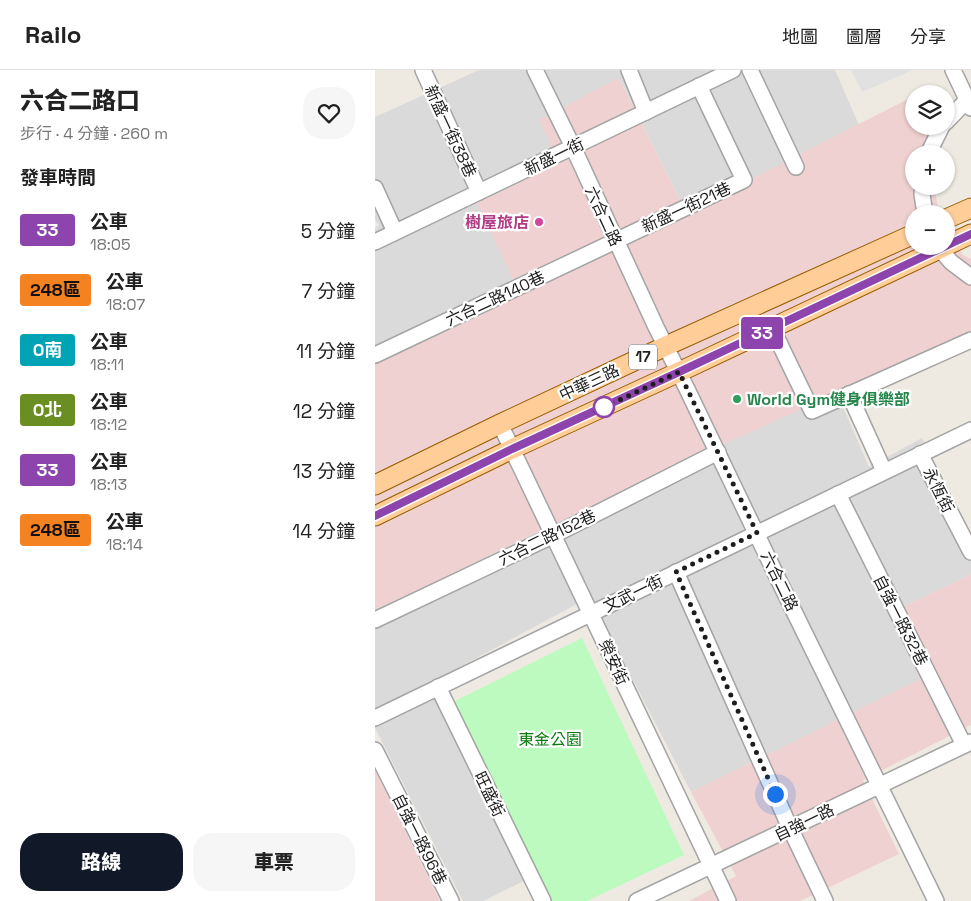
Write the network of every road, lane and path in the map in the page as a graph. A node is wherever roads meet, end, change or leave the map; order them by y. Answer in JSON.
{"nodes":[{"id":1,"x":423,"y":70,"type":"edge"},
{"id":2,"x":535,"y":70,"type":"edge"},
{"id":3,"x":629,"y":70,"type":"edge"},
{"id":4,"x":750,"y":70,"type":"edge"},
{"id":5,"x":953,"y":70,"type":"edge"},
{"id":6,"x":730,"y":71,"type":"edge"},
{"id":7,"x":699,"y":86,"type":"junction"},
{"id":8,"x":969,"y":104,"type":"edge"},
{"id":9,"x":646,"y":112,"type":"junction"},
{"id":10,"x":955,"y":115,"type":"edge"},
{"id":11,"x":573,"y":147,"type":"junction"},
{"id":12,"x":796,"y":167,"type":"dead end"},
{"id":13,"x":375,"y":188,"type":"edge"},
{"id":14,"x":479,"y":192,"type":"junction"},
{"id":15,"x":971,"y":208,"type":"edge"},
{"id":16,"x":955,"y":216,"type":"edge"},
{"id":17,"x":395,"y":232,"type":"junction"},
{"id":18,"x":971,"y":234,"type":"edge"},
{"id":19,"x":905,"y":238,"type":"edge"},
{"id":20,"x":615,"y":241,"type":"junction"},
{"id":21,"x":375,"y":242,"type":"edge"},
{"id":22,"x":955,"y":242,"type":"edge"},
{"id":23,"x":929,"y":255,"type":"edge"},
{"id":24,"x":945,"y":255,"type":"edge"},
{"id":25,"x":971,"y":277,"type":"edge"},
{"id":26,"x":772,"y":328,"type":"junction"},
{"id":27,"x":971,"y":340,"type":"edge"},
{"id":28,"x":666,"y":346,"type":"junction"},
{"id":29,"x":375,"y":355,"type":"edge"},
{"id":30,"x":679,"y":372,"type":"junction"},
{"id":31,"x":849,"y":394,"type":"junction"},
{"id":32,"x":500,"y":424,"type":"junction"},
{"id":33,"x":971,"y":430,"type":"edge"},
{"id":34,"x":512,"y":449,"type":"junction"},
{"id":35,"x":718,"y":452,"type":"junction"},
{"id":36,"x":920,"y":454,"type":"junction"},
{"id":37,"x":884,"y":472,"type":"junction"},
{"id":38,"x":375,"y":484,"type":"edge"},
{"id":39,"x":837,"y":494,"type":"junction"},
{"id":40,"x":375,"y":516,"type":"edge"},
{"id":41,"x":757,"y":533,"type":"junction"},
{"id":42,"x":554,"y":535,"type":"junction"},
{"id":43,"x":971,"y":552,"type":"edge"},
{"id":44,"x":676,"y":572,"type":"junction"},
{"id":45,"x":591,"y":613,"type":"junction"},
{"id":46,"x":375,"y":620,"type":"edge"},
{"id":47,"x":438,"y":687,"type":"junction"},
{"id":48,"x":375,"y":718,"type":"edge"},
{"id":49,"x":968,"y":744,"type":"edge"},
{"id":50,"x":375,"y":750,"type":"edge"},
{"id":51,"x":880,"y":786,"type":"junction"},
{"id":52,"x":791,"y":828,"type":"junction"},
{"id":53,"x":711,"y":866,"type":"junction"},
{"id":54,"x":451,"y":901,"type":"edge"},
{"id":55,"x":543,"y":901,"type":"edge"},
{"id":56,"x":637,"y":901,"type":"edge"},
{"id":57,"x":728,"y":901,"type":"edge"},
{"id":58,"x":825,"y":901,"type":"edge"},
{"id":59,"x":936,"y":901,"type":"edge"}],
"edges":[{"from":1,"to":14,"type":"street","name":"新盛一街38巷"},
{"from":2,"to":11,"type":"street","name":"六合二路"},
{"from":3,"to":9,"type":"street"},
{"from":4,"to":12,"type":"street"},
{"from":5,"to":8,"type":"street"},
{"from":6,"to":7,"type":"street","name":"新盛一街"},
{"from":7,"to":9,"type":"street","name":"新盛一街"},
{"from":7,"to":20,"type":"street","name":"新盛一街21巷"},
{"from":8,"to":10,"type":"street"},
{"from":9,"to":11,"type":"street","name":"新盛一街"},
{"from":11,"to":14,"type":"street","name":"新盛一街"},
{"from":11,"to":20,"type":"street","name":"六合二路"},
{"from":13,"to":17,"type":"street"},
{"from":14,"to":17,"type":"street","name":"新盛一街"},
{"from":15,"to":16,"type":"main road"},
{"from":17,"to":21,"type":"street","name":"新盛一街"},
{"from":18,"to":22,"type":"main road","name":"中華三路","number":"17"},
{"from":19,"to":28,"type":"main road","name":"中華三路","number":"17"},
{"from":20,"to":28,"type":"street","name":"六合二路"},
{"from":20,"to":29,"type":"street","name":"六合二路140巷"},
{"from":23,"to":26,"type":"main road","name":"中華三路","number":"17"},
{"from":24,"to":25,"type":"street"},
{"from":26,"to":30,"type":"main road","name":"中華三路","number":"17"},
{"from":26,"to":31,"type":"street"},
{"from":27,"to":31,"type":"street"},
{"from":28,"to":30,"type":"street","name":"六合二路"},
{"from":28,"to":32,"type":"main road","name":"中華三路","number":"17"},
{"from":30,"to":34,"type":"main road","name":"中華三路","number":"17"},
{"from":30,"to":35,"type":"street","name":"六合二路"},
{"from":31,"to":37,"type":"street"},
{"from":32,"to":34,"type":"street","name":"榮安街"},
{"from":32,"to":38,"type":"main road","name":"中華三路","number":"17"},
{"from":33,"to":36,"type":"street","name":"文武一街"},
{"from":34,"to":40,"type":"main road","name":"中華三路","number":"17"},
{"from":34,"to":42,"type":"street","name":"榮安街"},
{"from":35,"to":41,"type":"street","name":"六合二路"},
{"from":35,"to":42,"type":"street","name":"六合二路152巷"},
{"from":36,"to":37,"type":"street","name":"文武一街"},
{"from":36,"to":43,"type":"street","name":"永恆街"},
{"from":37,"to":39,"type":"street","name":"文武一街"},
{"from":39,"to":41,"type":"street","name":"文武一街"},
{"from":39,"to":49,"type":"street","name":"自強一路32巷"},
{"from":41,"to":44,"type":"street","name":"文武一街"},
{"from":41,"to":51,"type":"street","name":"六合二路"},
{"from":42,"to":45,"type":"street","name":"榮安街"},
{"from":42,"to":46,"type":"street","name":"六合二路152巷"},
{"from":44,"to":45,"type":"street","name":"文武一街"},
{"from":44,"to":52,"type":"street"},
{"from":45,"to":47,"type":"street","name":"文武一街"},
{"from":45,"to":53,"type":"street","name":"榮安街"},
{"from":47,"to":48,"type":"street","name":"文武一街"},
{"from":47,"to":55,"type":"street","name":"旺盛街"},
{"from":49,"to":51,"type":"street","name":"自強一路"},
{"from":50,"to":54,"type":"street","name":"自強一路96巷"},
{"from":51,"to":52,"type":"street","name":"自強一路"},
{"from":51,"to":59,"type":"street","name":"六合二路"},
{"from":52,"to":53,"type":"street","name":"自強一路"},
{"from":52,"to":58,"type":"street"},
{"from":53,"to":56,"type":"street","name":"自強一路"},
{"from":53,"to":57,"type":"street","name":"榮安街"}]}
